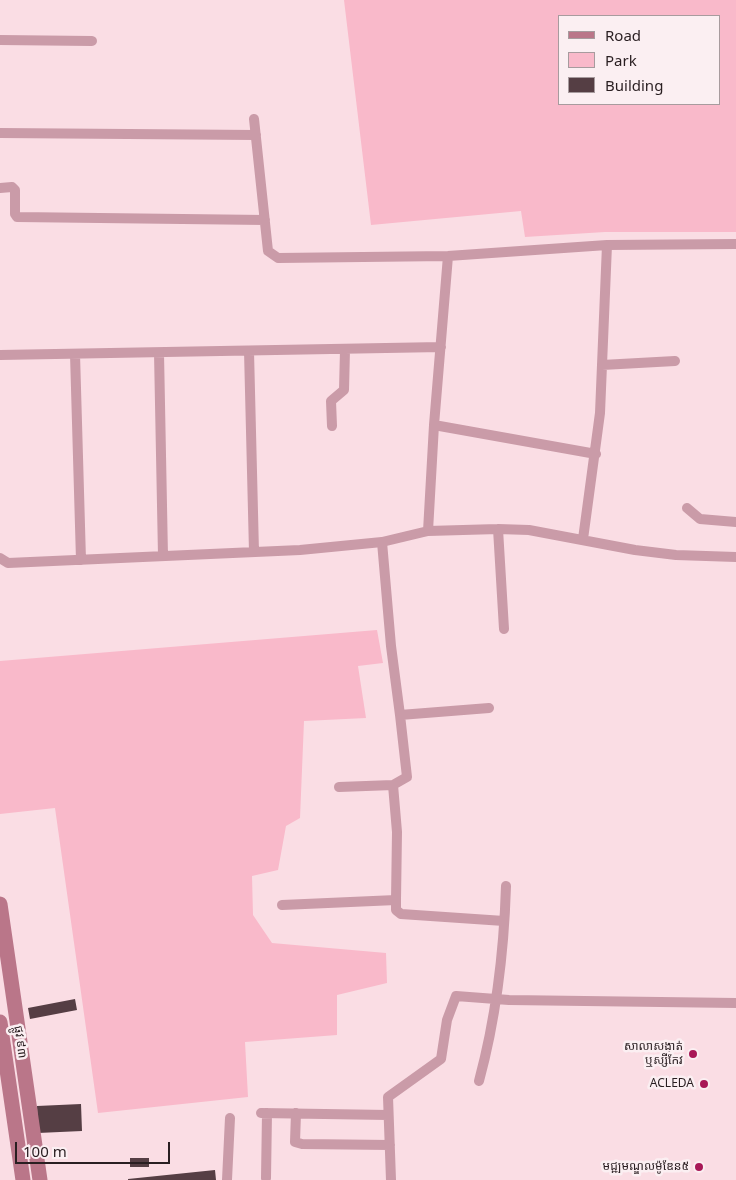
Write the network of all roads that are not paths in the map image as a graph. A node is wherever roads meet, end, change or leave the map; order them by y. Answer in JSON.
{"nodes":[{"id":1,"x":0,"y":40,"type":"edge"},
{"id":2,"x":92,"y":41,"type":"dead end"},
{"id":3,"x":254,"y":119,"type":"dead end"},
{"id":4,"x":0,"y":133,"type":"edge"},
{"id":5,"x":256,"y":135,"type":"junction"},
{"id":6,"x":0,"y":188,"type":"edge"},
{"id":7,"x":264,"y":220,"type":"junction"},
{"id":8,"x":736,"y":244,"type":"edge"},
{"id":9,"x":607,"y":245,"type":"junction"},
{"id":10,"x":448,"y":256,"type":"junction"},
{"id":11,"x":441,"y":347,"type":"junction"},
{"id":12,"x":346,"y":350,"type":"junction"},
{"id":13,"x":249,"y":351,"type":"junction"},
{"id":14,"x":159,"y":353,"type":"junction"},
{"id":15,"x":75,"y":354,"type":"junction"},
{"id":16,"x":0,"y":355,"type":"edge"},
{"id":17,"x":675,"y":361,"type":"dead end"},
{"id":18,"x":602,"y":366,"type":"junction"},
{"id":19,"x":434,"y":425,"type":"junction"},
{"id":20,"x":332,"y":426,"type":"dead end"},
{"id":21,"x":596,"y":454,"type":"junction"},
{"id":22,"x":687,"y":508,"type":"dead end"},
{"id":23,"x":736,"y":522,"type":"edge"},
{"id":24,"x":498,"y":529,"type":"junction"},
{"id":25,"x":428,"y":531,"type":"junction"},
{"id":26,"x":584,"y":540,"type":"junction"},
{"id":27,"x":382,"y":542,"type":"junction"},
{"id":28,"x":254,"y":552,"type":"junction"},
{"id":29,"x":163,"y":556,"type":"junction"},
{"id":30,"x":736,"y":557,"type":"edge"},
{"id":31,"x":0,"y":558,"type":"edge"},
{"id":32,"x":81,"y":560,"type":"junction"},
{"id":33,"x":504,"y":629,"type":"dead end"},
{"id":34,"x":489,"y":708,"type":"dead end"},
{"id":35,"x":400,"y":715,"type":"junction"},
{"id":36,"x":393,"y":785,"type":"junction"},
{"id":37,"x":339,"y":787,"type":"dead end"},
{"id":38,"x":506,"y":886,"type":"dead end"},
{"id":39,"x":396,"y":900,"type":"junction"},
{"id":40,"x":0,"y":904,"type":"edge"},
{"id":41,"x":282,"y":905,"type":"dead end"},
{"id":42,"x":504,"y":921,"type":"junction"},
{"id":43,"x":496,"y":999,"type":"junction"},
{"id":44,"x":736,"y":1003,"type":"edge"},
{"id":45,"x":0,"y":1022,"type":"edge"},
{"id":46,"x":479,"y":1081,"type":"dead end"},
{"id":47,"x":296,"y":1113,"type":"junction"},
{"id":48,"x":388,"y":1115,"type":"junction"},
{"id":49,"x":230,"y":1118,"type":"dead end"},
{"id":50,"x":390,"y":1145,"type":"junction"},
{"id":51,"x":266,"y":1178,"type":"dead end"},
{"id":52,"x":23,"y":1180,"type":"edge"},
{"id":53,"x":40,"y":1180,"type":"edge"},
{"id":54,"x":227,"y":1180,"type":"edge"},
{"id":55,"x":392,"y":1180,"type":"edge"}],
"edges":[{"from":1,"to":2,"type":"street"},
{"from":3,"to":5,"type":"street"},
{"from":4,"to":5,"type":"street"},
{"from":5,"to":7,"type":"street"},
{"from":6,"to":7,"type":"street"},
{"from":7,"to":10,"type":"street"},
{"from":8,"to":9,"type":"street"},
{"from":9,"to":10,"type":"street"},
{"from":9,"to":18,"type":"street"},
{"from":10,"to":11,"type":"street"},
{"from":11,"to":12,"type":"street"},
{"from":11,"to":19,"type":"street"},
{"from":12,"to":13,"type":"street"},
{"from":12,"to":20,"type":"street"},
{"from":13,"to":14,"type":"street"},
{"from":13,"to":28,"type":"street"},
{"from":14,"to":15,"type":"street"},
{"from":14,"to":29,"type":"street"},
{"from":15,"to":16,"type":"street"},
{"from":15,"to":32,"type":"street"},
{"from":17,"to":18,"type":"street"},
{"from":18,"to":21,"type":"street"},
{"from":19,"to":21,"type":"street"},
{"from":19,"to":25,"type":"street"},
{"from":21,"to":26,"type":"street"},
{"from":22,"to":23,"type":"street"},
{"from":24,"to":25,"type":"street"},
{"from":24,"to":26,"type":"street"},
{"from":24,"to":33,"type":"street"},
{"from":25,"to":27,"type":"street"},
{"from":26,"to":30,"type":"street"},
{"from":27,"to":28,"type":"street"},
{"from":27,"to":35,"type":"street"},
{"from":28,"to":29,"type":"street"},
{"from":29,"to":32,"type":"street"},
{"from":31,"to":32,"type":"street"},
{"from":34,"to":35,"type":"street"},
{"from":35,"to":36,"type":"street"},
{"from":36,"to":37,"type":"street"},
{"from":36,"to":39,"type":"street"},
{"from":38,"to":42,"type":"street"},
{"from":39,"to":41,"type":"street"},
{"from":39,"to":42,"type":"street"},
{"from":40,"to":53,"type":"street","name":"ផ្លូវ ៩៣"},
{"from":42,"to":43,"type":"street"},
{"from":43,"to":44,"type":"street"},
{"from":43,"to":46,"type":"street"},
{"from":43,"to":48,"type":"street"},
{"from":45,"to":52,"type":"street","name":"ផ្លូវ ៩៣"},
{"from":47,"to":48,"type":"street"},
{"from":47,"to":50,"type":"street"},
{"from":47,"to":51,"type":"street"},
{"from":48,"to":50,"type":"street"},
{"from":49,"to":54,"type":"street"},
{"from":50,"to":55,"type":"street"}]}
